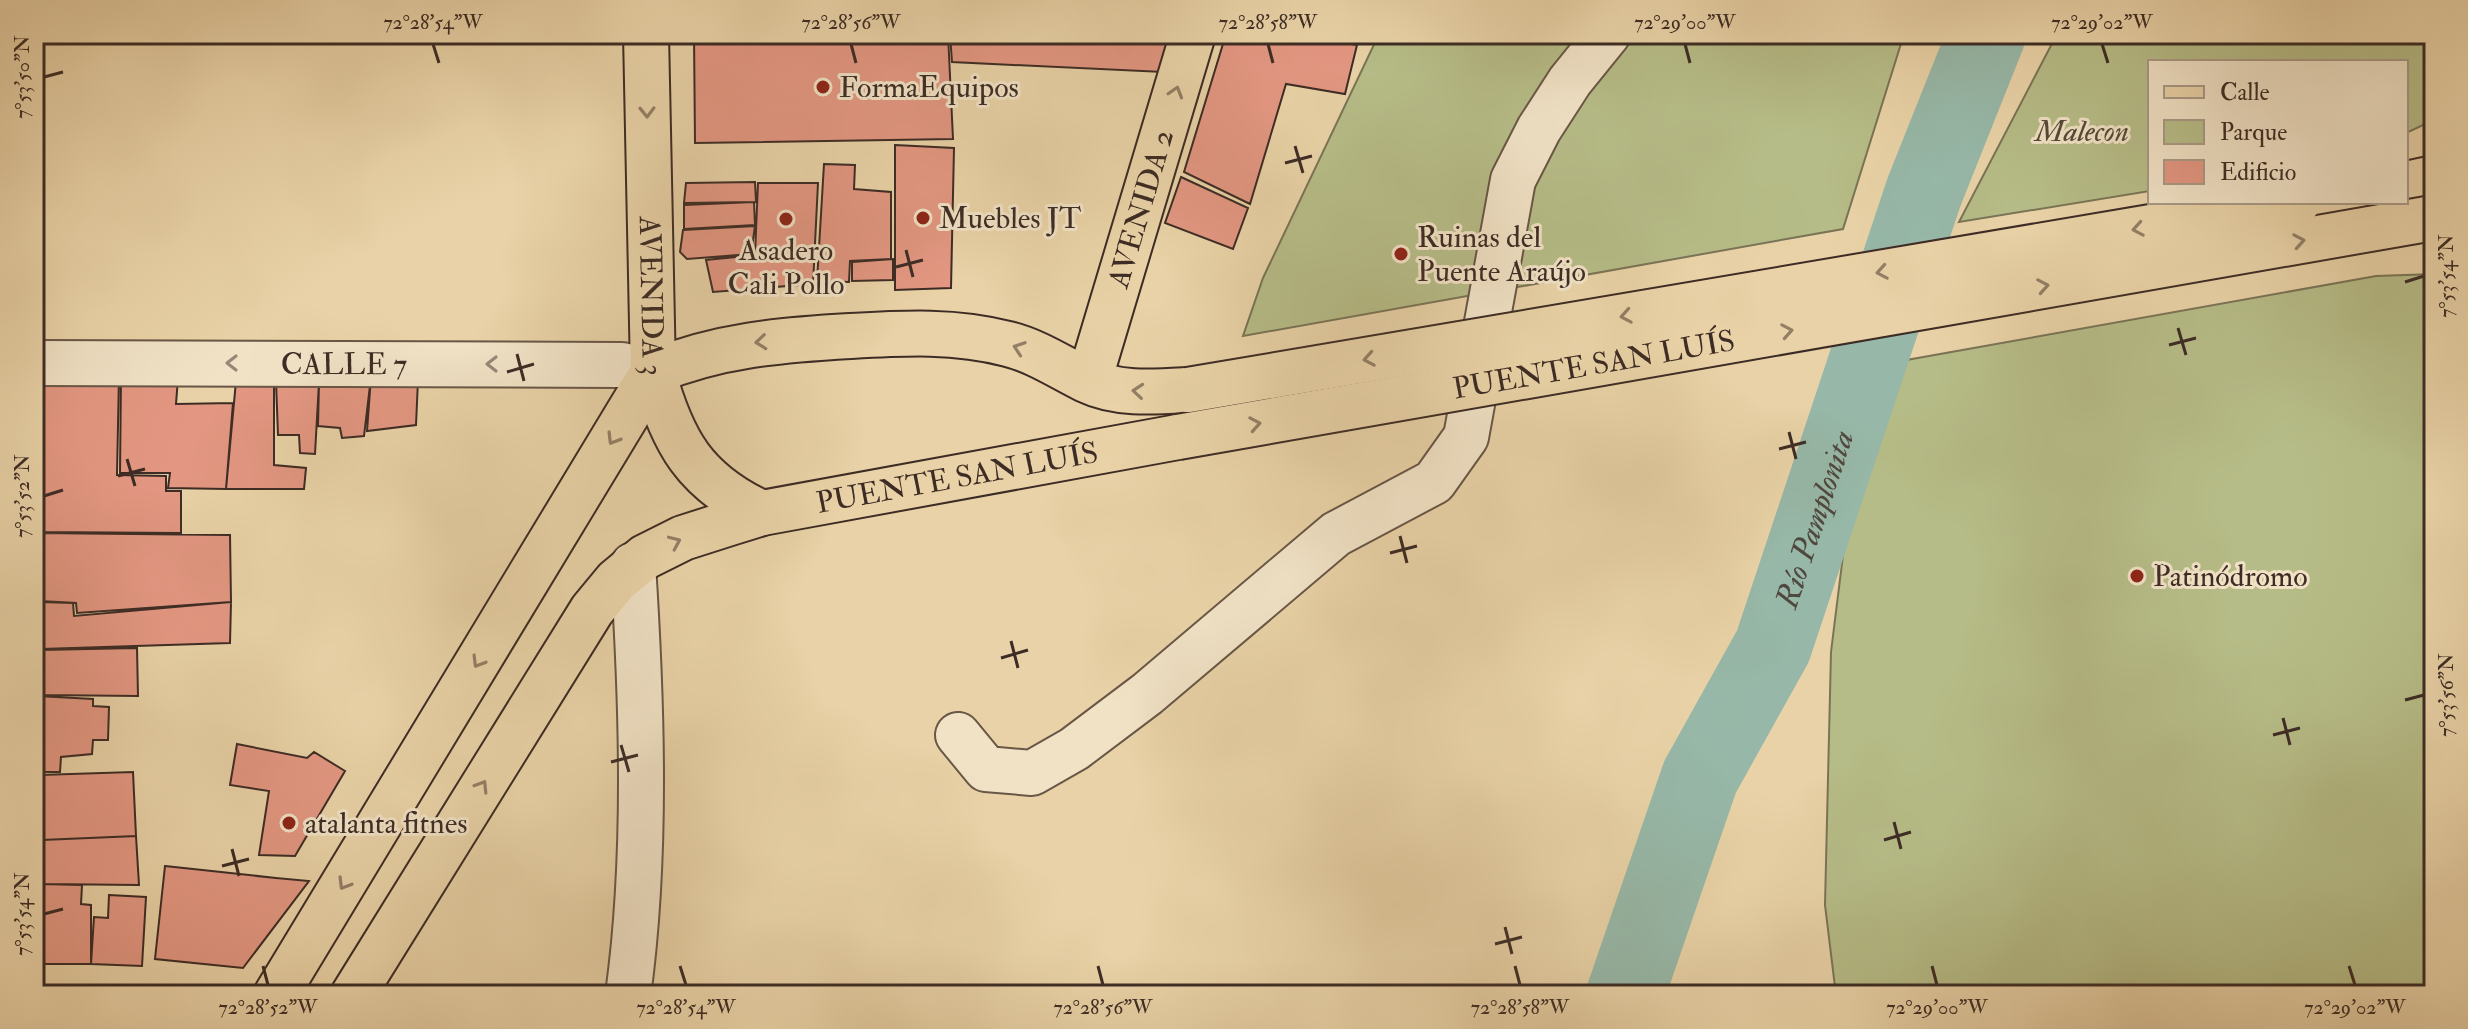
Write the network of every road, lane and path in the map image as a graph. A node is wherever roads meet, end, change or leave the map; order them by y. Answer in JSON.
{"nodes":[{"id":1,"x":646,"y":34,"type":"edge"},
{"id":2,"x":1193,"y":34,"type":"edge"},
{"id":3,"x":1608,"y":34,"type":"edge"},
{"id":4,"x":2286,"y":204,"type":"edge"},
{"id":5,"x":2386,"y":204,"type":"edge"},
{"id":6,"x":34,"y":363,"type":"edge"},
{"id":7,"x":653,"y":372,"type":"junction"},
{"id":8,"x":1089,"y":381,"type":"junction"},
{"id":9,"x":762,"y":513,"type":"junction"},
{"id":10,"x":633,"y":565,"type":"junction"},
{"id":11,"x":958,"y":735,"type":"dead end"},
{"id":12,"x":276,"y":995,"type":"edge"},
{"id":13,"x":353,"y":995,"type":"edge"},
{"id":14,"x":628,"y":995,"type":"edge"}],
"edges":[{"from":1,"to":7,"type":"main road","name":"AVENIDA 3","one_way":true},
{"from":8,"to":2,"type":"main road","name":"AVENIDA 2","one_way":true},
{"from":3,"to":11,"type":"street"},
{"from":4,"to":8,"type":"main road","name":"PUENTE SAN LUÍS","one_way":true,"bridge":true},
{"from":9,"to":5,"type":"main road","name":"PUENTE SAN LUÍS","one_way":true,"bridge":true},
{"from":7,"to":6,"type":"street","name":"CALLE 7","one_way":true},
{"from":8,"to":7,"type":"main road","name":"PUENTE SAN LUÍS","one_way":true},
{"from":7,"to":9,"type":"main road","name":"AVENIDA 3"},
{"from":7,"to":12,"type":"main road","one_way":true},
{"from":10,"to":9,"type":"main road","name":"PUENTE SAN LUÍS","one_way":true},
{"from":13,"to":10,"type":"main road","name":"PUENTE SAN LUÍS","one_way":true},
{"from":10,"to":14,"type":"street"}]}
